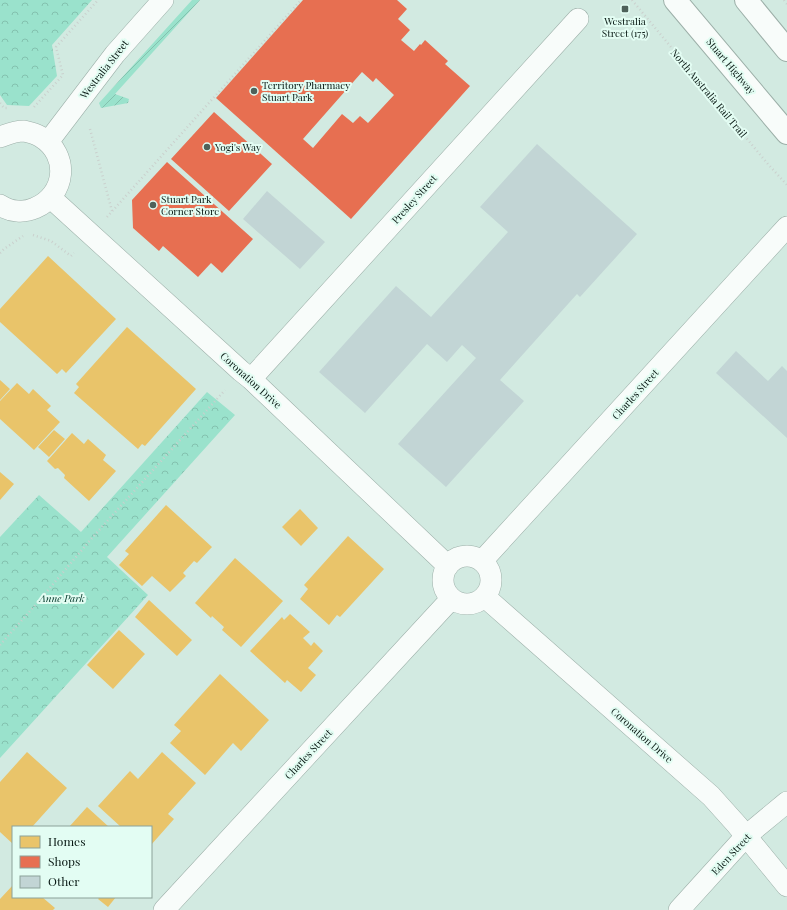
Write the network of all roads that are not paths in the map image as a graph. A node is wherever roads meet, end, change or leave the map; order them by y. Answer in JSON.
{"nodes":[{"id":1,"x":163,"y":0,"type":"edge"},
{"id":2,"x":675,"y":0,"type":"edge"},
{"id":3,"x":746,"y":0,"type":"edge"},
{"id":4,"x":578,"y":20,"type":"dead end"},
{"id":5,"x":787,"y":50,"type":"edge"},
{"id":6,"x":787,"y":133,"type":"edge"},
{"id":7,"x":0,"y":137,"type":"edge"},
{"id":8,"x":48,"y":142,"type":"junction"},
{"id":9,"x":51,"y":198,"type":"junction"},
{"id":10,"x":0,"y":205,"type":"edge"},
{"id":11,"x":787,"y":227,"type":"edge"},
{"id":12,"x":246,"y":375,"type":"junction"},
{"id":13,"x":482,"y":561,"type":"junction"},
{"id":14,"x":448,"y":566,"type":"junction"},
{"id":15,"x":485,"y":597,"type":"junction"},
{"id":16,"x":451,"y":599,"type":"junction"},
{"id":17,"x":787,"y":802,"type":"edge"},
{"id":18,"x":746,"y":836,"type":"junction"},
{"id":19,"x":787,"y":886,"type":"edge"},
{"id":20,"x":164,"y":910,"type":"edge"},
{"id":21,"x":679,"y":910,"type":"edge"}],
"edges":[{"from":1,"to":8,"type":"street","name":"Westralia Street"},
{"from":2,"to":6,"type":"highway","name":"Stuart Highway"},
{"from":3,"to":5,"type":"highway"},
{"from":4,"to":12,"type":"street","name":"Presley Street"},
{"from":7,"to":8,"type":"street"},
{"from":8,"to":9,"type":"street"},
{"from":9,"to":10,"type":"street"},
{"from":9,"to":12,"type":"street","name":"Coronation Drive"},
{"from":11,"to":13,"type":"street","name":"Charles Street"},
{"from":12,"to":14,"type":"street","name":"Coronation Drive"},
{"from":13,"to":14,"type":"street"},
{"from":13,"to":15,"type":"street"},
{"from":14,"to":16,"type":"street"},
{"from":15,"to":16,"type":"street"},
{"from":15,"to":18,"type":"street","name":"Coronation Drive"},
{"from":16,"to":20,"type":"street","name":"Charles Street"},
{"from":17,"to":18,"type":"street","name":"Eden Street"},
{"from":18,"to":19,"type":"street","name":"Coronation Drive"},
{"from":18,"to":21,"type":"street","name":"Eden Street"}]}
